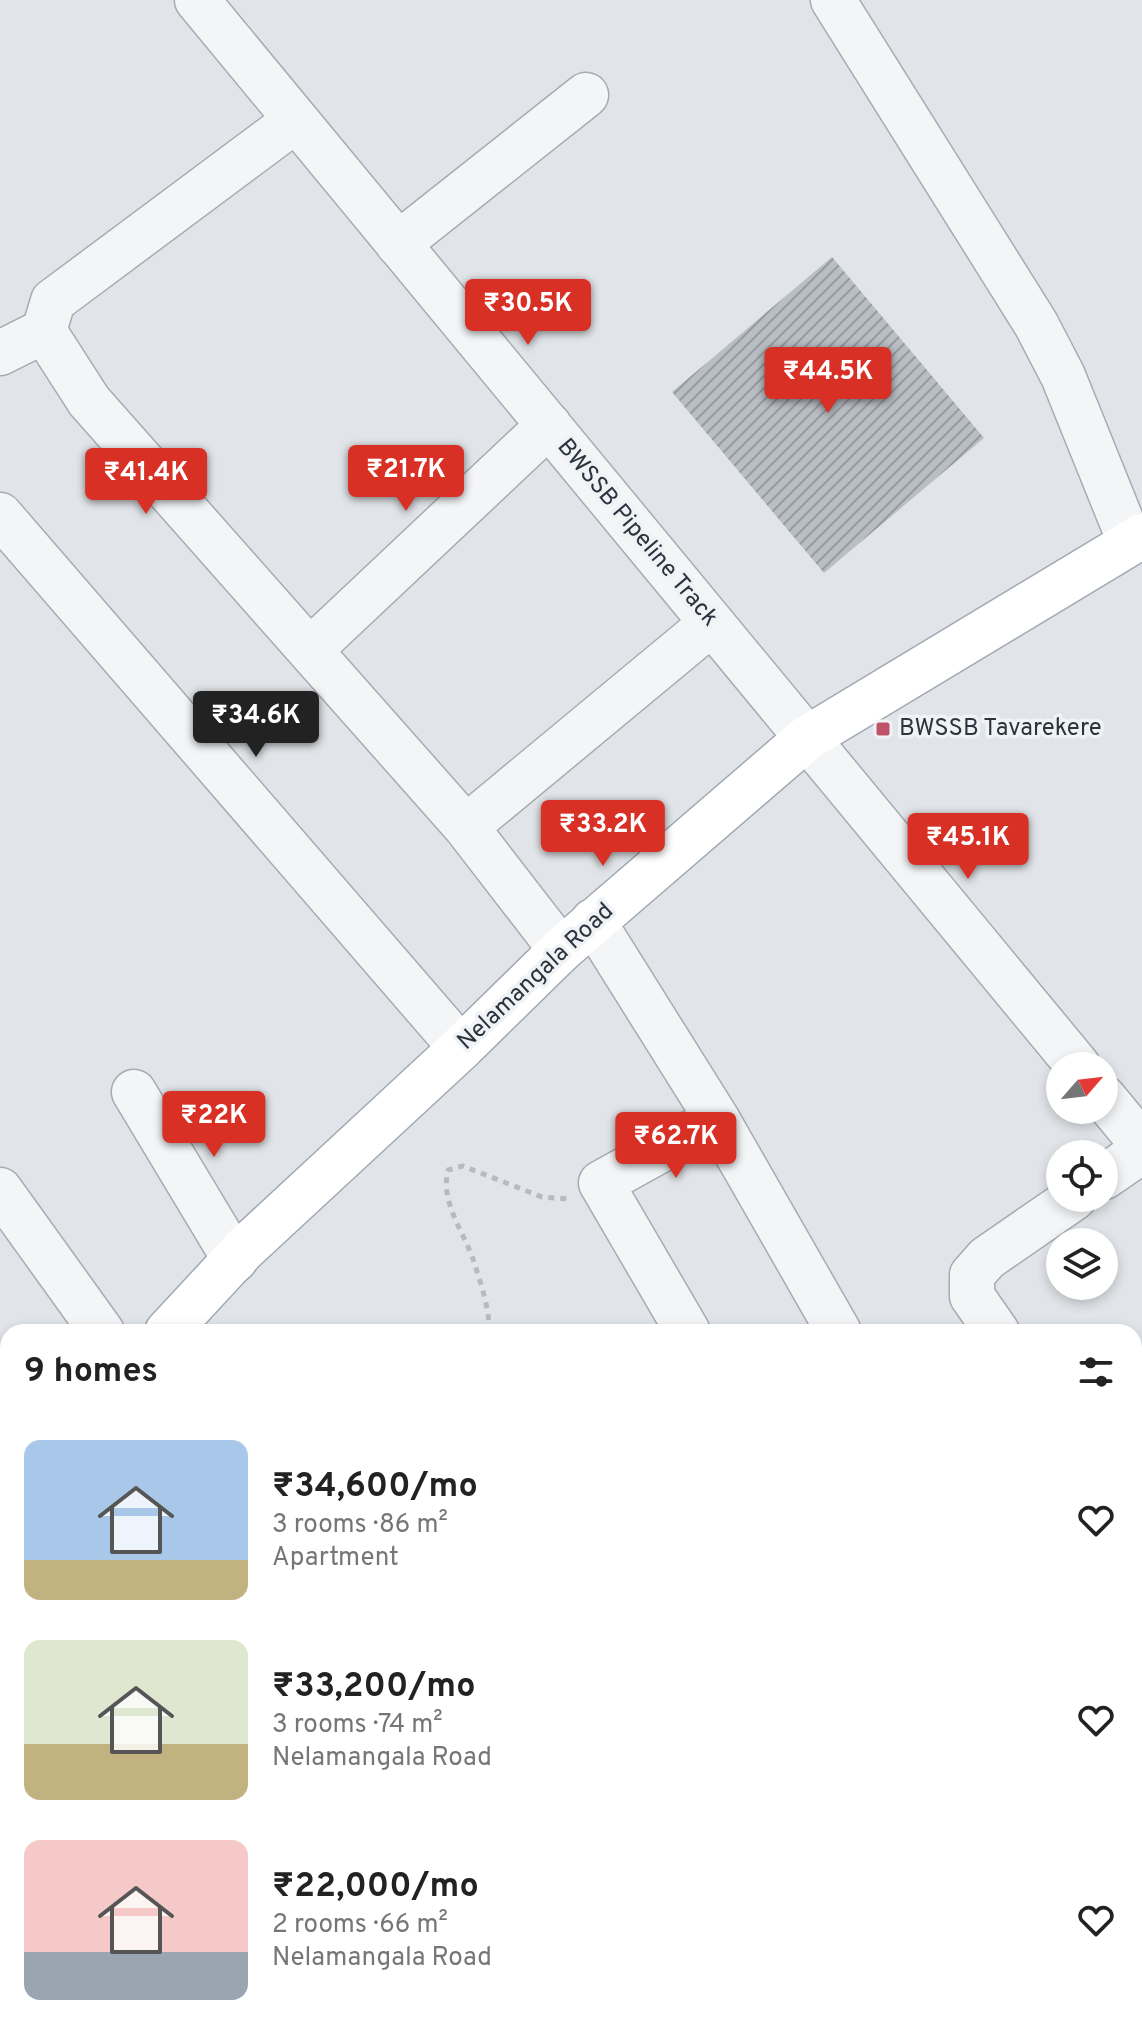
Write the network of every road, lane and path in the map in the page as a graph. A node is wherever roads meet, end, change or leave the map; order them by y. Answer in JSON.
{"nodes":[{"id":1,"x":197,"y":0,"type":"edge"},
{"id":2,"x":833,"y":0,"type":"edge"},
{"id":3,"x":586,"y":95,"type":"dead end"},
{"id":4,"x":296,"y":120,"type":"junction"},
{"id":5,"x":398,"y":244,"type":"junction"},
{"id":6,"x":44,"y":331,"type":"junction"},
{"id":7,"x":0,"y":353,"type":"edge"},
{"id":8,"x":549,"y":425,"type":"junction"},
{"id":9,"x":0,"y":515,"type":"edge"},
{"id":10,"x":1136,"y":539,"type":"edge"},
{"id":11,"x":712,"y":623,"type":"junction"},
{"id":12,"x":310,"y":650,"type":"junction"},
{"id":13,"x":807,"y":738,"type":"junction"},
{"id":14,"x":466,"y":827,"type":"junction"},
{"id":15,"x":593,"y":921,"type":"junction"},
{"id":16,"x":561,"y":950,"type":"junction"},
{"id":17,"x":461,"y":1048,"type":"junction"},
{"id":18,"x":1066,"y":1052,"type":"edge"},
{"id":19,"x":134,"y":1092,"type":"dead end"},
{"id":20,"x":1118,"y":1115,"type":"edge"},
{"id":21,"x":717,"y":1119,"type":"junction"},
{"id":22,"x":1142,"y":1144,"type":"edge"},
{"id":23,"x":1142,"y":1151,"type":"edge"},
{"id":24,"x":1118,"y":1167,"type":"edge"},
{"id":25,"x":523,"y":1189,"type":"dead end"},
{"id":26,"x":0,"y":1190,"type":"edge"},
{"id":27,"x":1054,"y":1212,"type":"edge"},
{"id":28,"x":235,"y":1260,"type":"junction"},
{"id":29,"x":96,"y":1324,"type":"edge"},
{"id":30,"x":175,"y":1324,"type":"edge"},
{"id":31,"x":488,"y":1324,"type":"edge"},
{"id":32,"x":683,"y":1324,"type":"edge"},
{"id":33,"x":834,"y":1324,"type":"edge"},
{"id":34,"x":991,"y":1324,"type":"edge"}],
"edges":[{"from":1,"to":4,"type":"street","name":"BWSSB Pipeline Track"},
{"from":2,"to":10,"type":"street"},
{"from":3,"to":5,"type":"street"},
{"from":4,"to":5,"type":"street","name":"BWSSB Pipeline Track"},
{"from":4,"to":6,"type":"street"},
{"from":5,"to":8,"type":"street","name":"BWSSB Pipeline Track"},
{"from":6,"to":7,"type":"street"},
{"from":6,"to":12,"type":"street"},
{"from":8,"to":11,"type":"street","name":"BWSSB Pipeline Track"},
{"from":8,"to":12,"type":"street"},
{"from":9,"to":17,"type":"street"},
{"from":10,"to":13,"type":"main road","name":"Nelamangala Road"},
{"from":11,"to":13,"type":"street","name":"BWSSB Pipeline Track"},
{"from":11,"to":14,"type":"street"},
{"from":12,"to":14,"type":"street"},
{"from":13,"to":15,"type":"main road","name":"Nelamangala Road"},
{"from":13,"to":18,"type":"street","name":"BWSSB Pipeline Track"},
{"from":14,"to":16,"type":"street"},
{"from":15,"to":16,"type":"main road","name":"Nelamangala Road"},
{"from":15,"to":21,"type":"street"},
{"from":16,"to":17,"type":"main road","name":"Nelamangala Road"},
{"from":17,"to":28,"type":"main road","name":"Nelamangala Road"},
{"from":19,"to":28,"type":"street"},
{"from":20,"to":22,"type":"street"},
{"from":21,"to":32,"type":"street"},
{"from":21,"to":33,"type":"street"},
{"from":23,"to":24,"type":"street"},
{"from":25,"to":31,"type":"path"},
{"from":26,"to":29,"type":"street"},
{"from":27,"to":34,"type":"street"},
{"from":28,"to":30,"type":"main road","name":"Nelamangala Road"}]}
